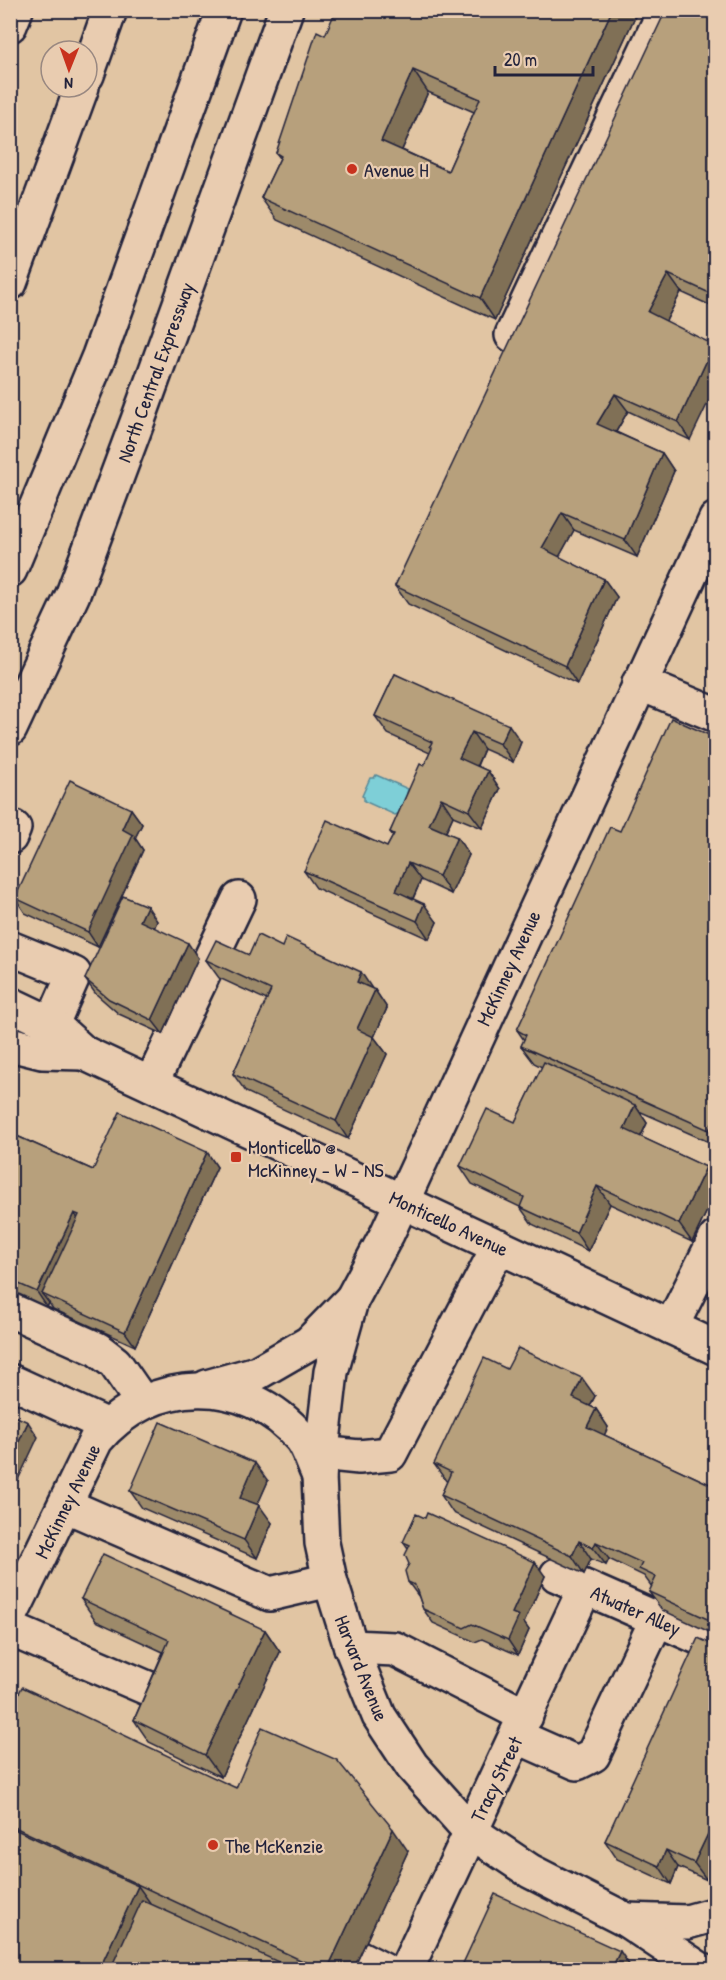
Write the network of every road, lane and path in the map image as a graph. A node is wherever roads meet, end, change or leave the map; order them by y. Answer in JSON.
{"nodes":[{"id":1,"x":16,"y":10,"type":"edge"},
{"id":2,"x":110,"y":10,"type":"edge"},
{"id":3,"x":224,"y":10,"type":"edge"},
{"id":4,"x":286,"y":10,"type":"edge"},
{"id":5,"x":665,"y":10,"type":"edge"},
{"id":6,"x":10,"y":25,"type":"edge"},
{"id":7,"x":99,"y":41,"type":"edge"},
{"id":8,"x":78,"y":99,"type":"edge"},
{"id":9,"x":10,"y":283,"type":"edge"},
{"id":10,"x":512,"y":335,"type":"edge"},
{"id":11,"x":716,"y":519,"type":"edge"},
{"id":12,"x":10,"y":570,"type":"edge"},
{"id":13,"x":639,"y":683,"type":"junction"},
{"id":14,"x":716,"y":715,"type":"edge"},
{"id":15,"x":10,"y":729,"type":"edge"},
{"id":16,"x":10,"y":826,"type":"edge"},
{"id":17,"x":10,"y":837,"type":"edge"},
{"id":18,"x":239,"y":899,"type":"dead end"},
{"id":19,"x":10,"y":948,"type":"edge"},
{"id":20,"x":10,"y":1004,"type":"edge"},
{"id":21,"x":52,"y":1024,"type":"junction"},
{"id":22,"x":10,"y":1044,"type":"edge"},
{"id":23,"x":84,"y":1053,"type":"junction"},
{"id":24,"x":151,"y":1084,"type":"junction"},
{"id":25,"x":402,"y":1200,"type":"junction"},
{"id":26,"x":716,"y":1238,"type":"edge"},
{"id":27,"x":499,"y":1246,"type":"junction"},
{"id":28,"x":351,"y":1301,"type":"junction"},
{"id":29,"x":10,"y":1310,"type":"edge"},
{"id":30,"x":671,"y":1327,"type":"junction"},
{"id":31,"x":716,"y":1348,"type":"edge"},
{"id":32,"x":10,"y":1381,"type":"edge"},
{"id":33,"x":200,"y":1389,"type":"junction"},
{"id":34,"x":142,"y":1402,"type":"junction"},
{"id":35,"x":108,"y":1426,"type":"junction"},
{"id":36,"x":321,"y":1451,"type":"junction"},
{"id":37,"x":65,"y":1505,"type":"junction"},
{"id":38,"x":330,"y":1580,"type":"junction"},
{"id":39,"x":571,"y":1582,"type":"joint"},
{"id":40,"x":10,"y":1617,"type":"edge"},
{"id":41,"x":657,"y":1619,"type":"junction"},
{"id":42,"x":10,"y":1629,"type":"edge"},
{"id":43,"x":716,"y":1645,"type":"edge"},
{"id":44,"x":351,"y":1647,"type":"junction"},
{"id":45,"x":152,"y":1690,"type":"edge"},
{"id":46,"x":521,"y":1726,"type":"junction"},
{"id":47,"x":470,"y":1831,"type":"junction"},
{"id":48,"x":716,"y":1914,"type":"edge"},
{"id":49,"x":626,"y":1920,"type":"junction"},
{"id":50,"x":406,"y":1970,"type":"edge"},
{"id":51,"x":700,"y":1970,"type":"edge"}],
"edges":[{"from":1,"to":6,"type":"main road"},
{"from":2,"to":7,"type":"main road"},
{"from":3,"to":12,"type":"main road"},
{"from":4,"to":15,"type":"main road","name":"North Central Expressway"},
{"from":5,"to":10,"type":"main road"},
{"from":8,"to":9,"type":"main road"},
{"from":11,"to":13,"type":"main road","name":"McKinney Avenue"},
{"from":13,"to":14,"type":"main road"},
{"from":13,"to":25,"type":"main road","name":"McKinney Avenue"},
{"from":16,"to":17,"type":"main road"},
{"from":18,"to":24,"type":"main road"},
{"from":19,"to":21,"type":"main road"},
{"from":20,"to":21,"type":"main road","name":"Monticello Avenue"},
{"from":21,"to":23,"type":"main road","name":"Monticello Avenue"},
{"from":22,"to":23,"type":"main road","name":"Monticello Avenue"},
{"from":23,"to":24,"type":"main road","name":"Monticello Avenue"},
{"from":24,"to":25,"type":"main road","name":"Monticello Avenue"},
{"from":25,"to":27,"type":"main road","name":"Monticello Avenue"},
{"from":25,"to":28,"type":"main road","name":"McKinney Avenue"},
{"from":26,"to":30,"type":"main road"},
{"from":27,"to":30,"type":"main road","name":"Monticello Avenue"},
{"from":27,"to":36,"type":"main road"},
{"from":28,"to":33,"type":"main road"},
{"from":28,"to":36,"type":"main road","name":"McKinney Avenue"},
{"from":29,"to":34,"type":"main road"},
{"from":30,"to":31,"type":"main road","name":"Monticello Avenue"},
{"from":32,"to":35,"type":"main road"},
{"from":33,"to":34,"type":"main road","name":"McKinney Avenue"},
{"from":33,"to":36,"type":"main road","name":"McKinney Avenue"},
{"from":34,"to":35,"type":"main road","name":"McKinney Avenue"},
{"from":35,"to":37,"type":"main road","name":"McKinney Avenue"},
{"from":36,"to":38,"type":"main road","name":"Harvard Avenue"},
{"from":37,"to":38,"type":"main road"},
{"from":37,"to":40,"type":"main road","name":"McKinney Avenue"},
{"from":38,"to":44,"type":"main road","name":"Harvard Avenue"},
{"from":39,"to":41,"type":"main road","name":"Atwater Alley"},
{"from":39,"to":46,"type":"main road","name":"Tracy Street"},
{"from":41,"to":43,"type":"main road","name":"Atwater Alley"},
{"from":41,"to":46,"type":"main road"},
{"from":42,"to":45,"type":"main road"},
{"from":44,"to":46,"type":"main road"},
{"from":44,"to":47,"type":"main road","name":"Harvard Avenue"},
{"from":46,"to":47,"type":"main road","name":"Tracy Street"},
{"from":47,"to":49,"type":"main road","name":"Harvard Avenue"},
{"from":47,"to":50,"type":"main road","name":"Tracy Street"},
{"from":48,"to":49,"type":"main road"},
{"from":49,"to":51,"type":"main road","name":"Harvard Avenue"}]}
